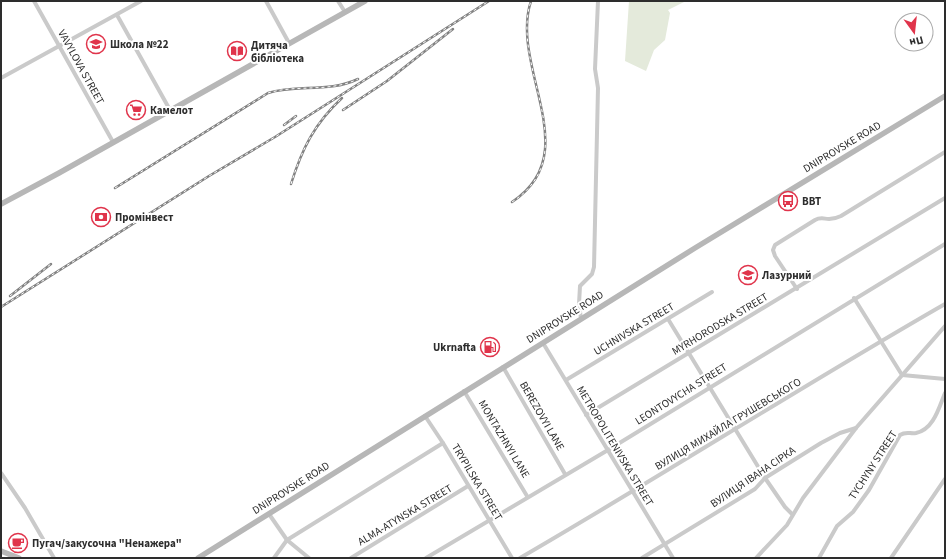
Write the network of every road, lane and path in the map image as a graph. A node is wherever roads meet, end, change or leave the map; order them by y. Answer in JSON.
{"nodes":[{"id":1,"x":34,"y":1,"type":"edge"},
{"id":2,"x":141,"y":1,"type":"edge"},
{"id":3,"x":266,"y":1,"type":"edge"},
{"id":4,"x":338,"y":1,"type":"edge"},
{"id":5,"x":365,"y":1,"type":"edge"},
{"id":6,"x":598,"y":1,"type":"edge"},
{"id":7,"x":345,"y":12,"type":"junction"},
{"id":8,"x":117,"y":15,"type":"junction"},
{"id":9,"x":289,"y":43,"type":"junction"},
{"id":10,"x":60,"y":47,"type":"junction"},
{"id":11,"x":1,"y":78,"type":"edge"},
{"id":12,"x":945,"y":96,"type":"edge"},
{"id":13,"x":170,"y":110,"type":"junction"},
{"id":14,"x":113,"y":142,"type":"junction"},
{"id":15,"x":945,"y":152,"type":"edge"},
{"id":16,"x":945,"y":198,"type":"edge"},
{"id":17,"x":1,"y":204,"type":"edge"},
{"id":18,"x":945,"y":244,"type":"edge"},
{"id":19,"x":797,"y":289,"type":"junction"},
{"id":20,"x":712,"y":292,"type":"dead end"},
{"id":21,"x":854,"y":298,"type":"junction"},
{"id":22,"x":945,"y":304,"type":"edge"},
{"id":23,"x":581,"y":319,"type":"junction"},
{"id":24,"x":668,"y":319,"type":"junction"},
{"id":25,"x":945,"y":326,"type":"edge"},
{"id":26,"x":881,"y":341,"type":"junction"},
{"id":27,"x":543,"y":343,"type":"junction"},
{"id":28,"x":690,"y":353,"type":"junction"},
{"id":29,"x":503,"y":367,"type":"junction"},
{"id":30,"x":902,"y":375,"type":"junction"},
{"id":31,"x":945,"y":379,"type":"edge"},
{"id":32,"x":566,"y":380,"type":"junction"},
{"id":33,"x":710,"y":386,"type":"junction"},
{"id":34,"x":464,"y":391,"type":"junction"},
{"id":35,"x":945,"y":393,"type":"edge"},
{"id":36,"x":425,"y":416,"type":"junction"},
{"id":37,"x":586,"y":416,"type":"junction"},
{"id":38,"x":856,"y":428,"type":"junction"},
{"id":39,"x":736,"y":429,"type":"junction"},
{"id":40,"x":443,"y":443,"type":"junction"},
{"id":41,"x":608,"y":450,"type":"junction"},
{"id":42,"x":1,"y":473,"type":"edge"},
{"id":43,"x":565,"y":474,"type":"junction"},
{"id":44,"x":765,"y":478,"type":"junction"},
{"id":45,"x":945,"y":480,"type":"edge"},
{"id":46,"x":468,"y":486,"type":"junction"},
{"id":47,"x":633,"y":492,"type":"junction"},
{"id":48,"x":528,"y":496,"type":"junction"},
{"id":49,"x":269,"y":514,"type":"junction"},
{"id":50,"x":792,"y":514,"type":"junction"},
{"id":51,"x":489,"y":520,"type":"junction"},
{"id":52,"x":287,"y":540,"type":"junction"},
{"id":53,"x":664,"y":544,"type":"junction"},
{"id":54,"x":1,"y":551,"type":"edge"},
{"id":55,"x":19,"y":558,"type":"edge"},
{"id":56,"x":54,"y":558,"type":"edge"},
{"id":57,"x":198,"y":558,"type":"edge"},
{"id":58,"x":274,"y":558,"type":"edge"},
{"id":59,"x":309,"y":558,"type":"edge"},
{"id":60,"x":351,"y":558,"type":"edge"},
{"id":61,"x":426,"y":558,"type":"edge"},
{"id":62,"x":512,"y":558,"type":"edge"},
{"id":63,"x":520,"y":558,"type":"edge"},
{"id":64,"x":642,"y":558,"type":"edge"},
{"id":65,"x":673,"y":558,"type":"edge"},
{"id":66,"x":756,"y":558,"type":"edge"},
{"id":67,"x":819,"y":558,"type":"edge"},
{"id":68,"x":891,"y":558,"type":"edge"}],
"edges":[{"from":1,"to":10,"type":"street","name":"VAVYLOVA STREET"},
{"from":2,"to":8,"type":"street"},
{"from":3,"to":9,"type":"street"},
{"from":4,"to":7,"type":"street"},
{"from":5,"to":7,"type":"street"},
{"from":6,"to":23,"type":"street"},
{"from":7,"to":9,"type":"street"},
{"from":8,"to":10,"type":"street"},
{"from":8,"to":13,"type":"street"},
{"from":9,"to":13,"type":"street"},
{"from":10,"to":11,"type":"street"},
{"from":10,"to":14,"type":"street","name":"VAVYLOVA STREET"},
{"from":12,"to":23,"type":"street","name":"DNIPROVSKE ROAD"},
{"from":13,"to":14,"type":"street"},
{"from":14,"to":17,"type":"street"},
{"from":15,"to":19,"type":"street"},
{"from":16,"to":19,"type":"street","name":"MYRHORODSKA STREET"},
{"from":18,"to":21,"type":"street","name":"LEONTOVYCHA STREET"},
{"from":19,"to":28,"type":"street","name":"MYRHORODSKA STREET"},
{"from":20,"to":24,"type":"street","name":"UCHNIVSKA STREET"},
{"from":21,"to":26,"type":"street"},
{"from":21,"to":33,"type":"street","name":"LEONTOVYCHA STREET"},
{"from":22,"to":26,"type":"street","name":"ВУЛИЦЯ МИХАЙЛА ГРУШЕВСЬКОГО"},
{"from":23,"to":27,"type":"street","name":"DNIPROVSKE ROAD"},
{"from":24,"to":28,"type":"street"},
{"from":24,"to":32,"type":"street","name":"UCHNIVSKA STREET"},
{"from":25,"to":30,"type":"street"},
{"from":26,"to":30,"type":"street"},
{"from":26,"to":39,"type":"street","name":"ВУЛИЦЯ МИХАЙЛА ГРУШЕВСЬКОГО"},
{"from":27,"to":29,"type":"street","name":"DNIPROVSKE ROAD"},
{"from":27,"to":32,"type":"street","name":"METROPOLITENIVSKA STREET"},
{"from":28,"to":33,"type":"street"},
{"from":28,"to":37,"type":"street","name":"MYRHORODSKA STREET"},
{"from":29,"to":34,"type":"street","name":"DNIPROVSKE ROAD"},
{"from":29,"to":43,"type":"street","name":"BEREZOVYI LANE"},
{"from":30,"to":31,"type":"street"},
{"from":30,"to":38,"type":"street"},
{"from":32,"to":37,"type":"street","name":"METROPOLITENIVSKA STREET"},
{"from":33,"to":39,"type":"street"},
{"from":33,"to":41,"type":"street","name":"LEONTOVYCHA STREET"},
{"from":34,"to":36,"type":"street","name":"DNIPROVSKE ROAD"},
{"from":34,"to":48,"type":"street","name":"MONTAZHNYI LANE"},
{"from":35,"to":67,"type":"street","name":"TYCHYNY STREET"},
{"from":36,"to":40,"type":"street","name":"TRYPILSKA STREET"},
{"from":36,"to":49,"type":"street","name":"DNIPROVSKE ROAD"},
{"from":37,"to":41,"type":"street","name":"METROPOLITENIVSKA STREET"},
{"from":38,"to":44,"type":"street","name":"ВУЛИЦЯ ІВАНА СІРКА"},
{"from":38,"to":50,"type":"street"},
{"from":39,"to":44,"type":"street"},
{"from":39,"to":47,"type":"street","name":"ВУЛИЦЯ МИХАЙЛА ГРУШЕВСЬКОГО"},
{"from":40,"to":46,"type":"street","name":"TRYPILSKA STREET"},
{"from":40,"to":52,"type":"street"},
{"from":41,"to":43,"type":"street","name":"LEONTOVYCHA STREET"},
{"from":41,"to":47,"type":"street","name":"METROPOLITENIVSKA STREET"},
{"from":42,"to":56,"type":"street"},
{"from":43,"to":48,"type":"street","name":"LEONTOVYCHA STREET"},
{"from":44,"to":50,"type":"street"},
{"from":44,"to":53,"type":"street","name":"ВУЛИЦЯ ІВАНА СІРКА"},
{"from":45,"to":68,"type":"street"},
{"from":46,"to":51,"type":"street","name":"TRYPILSKA STREET"},
{"from":46,"to":60,"type":"street","name":"ALMA-ATYNSKA STREET"},
{"from":47,"to":53,"type":"street","name":"METROPOLITENIVSKA STREET"},
{"from":47,"to":63,"type":"street","name":"ВУЛИЦЯ МИХАЙЛА ГРУШЕВСЬКОГО"},
{"from":48,"to":51,"type":"street","name":"LEONTOVYCHA STREET"},
{"from":49,"to":52,"type":"street"},
{"from":49,"to":57,"type":"street","name":"DNIPROVSKE ROAD"},
{"from":50,"to":66,"type":"street"},
{"from":51,"to":61,"type":"street","name":"LEONTOVYCHA STREET"},
{"from":51,"to":62,"type":"street","name":"TRYPILSKA STREET"},
{"from":52,"to":58,"type":"street"},
{"from":52,"to":59,"type":"street"},
{"from":53,"to":64,"type":"street","name":"ВУЛИЦЯ ІВАНА СІРКА"},
{"from":53,"to":65,"type":"street","name":"METROPOLITENIVSKA STREET"},
{"from":54,"to":55,"type":"street"}]}
